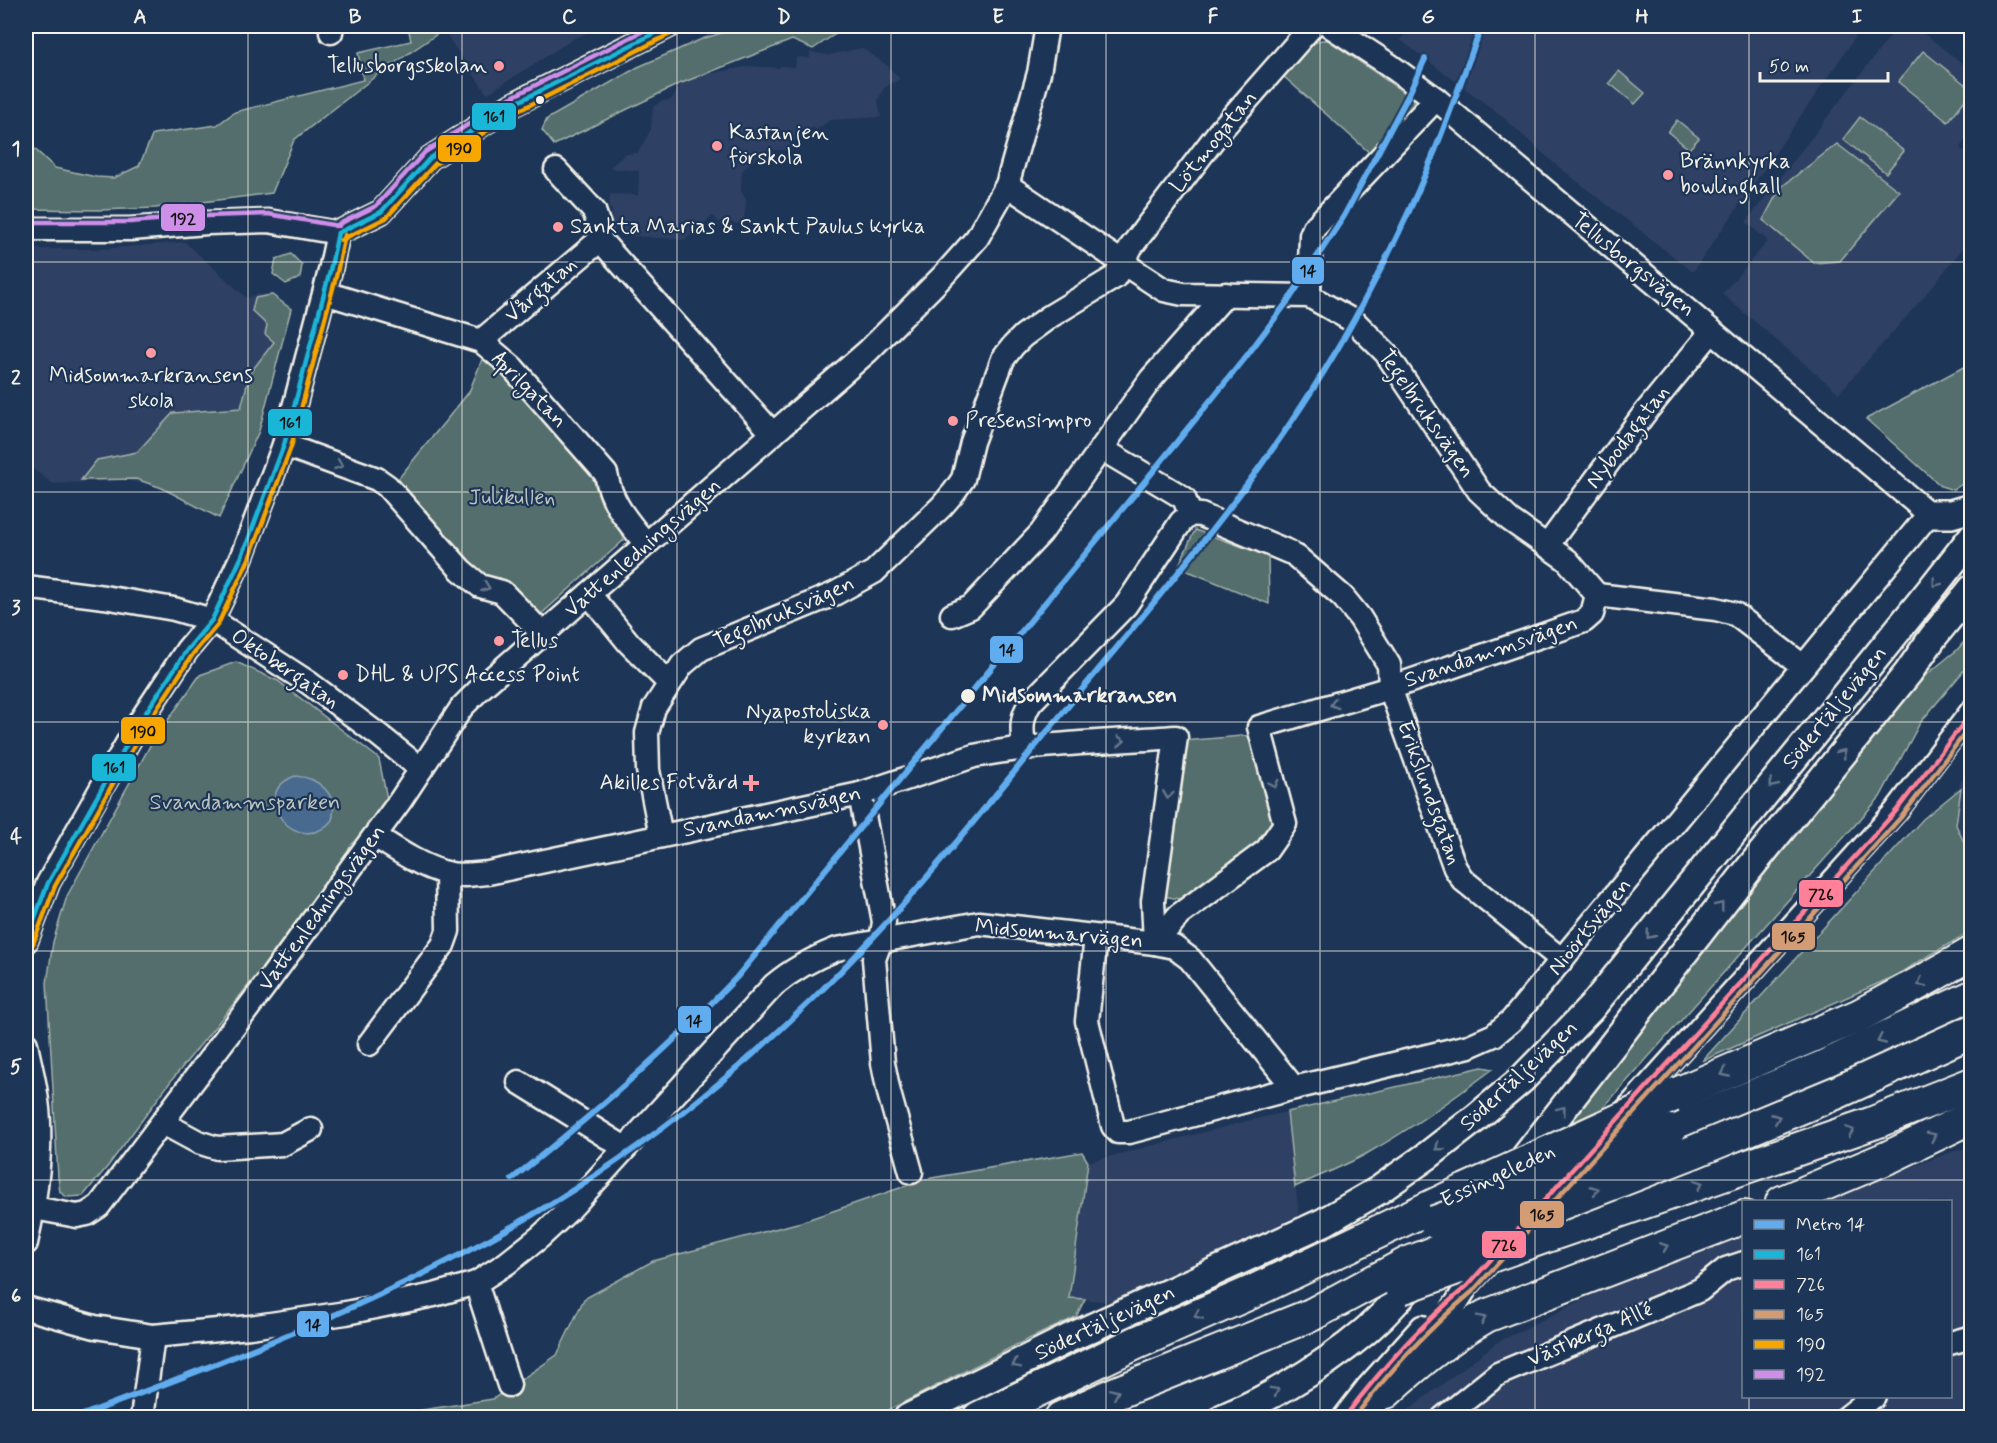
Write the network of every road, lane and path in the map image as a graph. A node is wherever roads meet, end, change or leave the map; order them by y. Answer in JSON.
{"nodes":[{"id":1,"x":669,"y":26,"type":"edge"},
{"id":2,"x":1047,"y":26,"type":"edge"},
{"id":3,"x":1312,"y":26,"type":"edge"},
{"id":4,"x":1330,"y":26,"type":"edge"},
{"id":5,"x":1436,"y":99,"type":"junction"},
{"id":6,"x":556,"y":170,"type":"dead end"},
{"id":7,"x":1007,"y":185,"type":"junction"},
{"id":8,"x":26,"y":230,"type":"edge"},
{"id":9,"x":338,"y":233,"type":"junction"},
{"id":10,"x":600,"y":240,"type":"junction"},
{"id":11,"x":1123,"y":263,"type":"junction"},
{"id":12,"x":325,"y":293,"type":"junction"},
{"id":13,"x":1226,"y":294,"type":"junction"},
{"id":14,"x":1309,"y":296,"type":"junction"},
{"id":15,"x":1712,"y":331,"type":"junction"},
{"id":16,"x":481,"y":341,"type":"junction"},
{"id":17,"x":773,"y":434,"type":"junction"},
{"id":18,"x":284,"y":445,"type":"junction"},
{"id":19,"x":1102,"y":449,"type":"junction"},
{"id":20,"x":1971,"y":508,"type":"edge"},
{"id":21,"x":1190,"y":514,"type":"junction"},
{"id":22,"x":1929,"y":514,"type":"junction"},
{"id":23,"x":1971,"y":537,"type":"edge"},
{"id":24,"x":646,"y":544,"type":"junction"},
{"id":25,"x":1547,"y":546,"type":"junction"},
{"id":26,"x":26,"y":587,"type":"edge"},
{"id":27,"x":1971,"y":589,"type":"edge"},
{"id":28,"x":589,"y":594,"type":"junction"},
{"id":29,"x":1597,"y":595,"type":"junction"},
{"id":30,"x":952,"y":615,"type":"dead end"},
{"id":31,"x":212,"y":621,"type":"junction"},
{"id":32,"x":544,"y":635,"type":"junction"},
{"id":33,"x":1803,"y":666,"type":"junction"},
{"id":34,"x":669,"y":682,"type":"junction"},
{"id":35,"x":1390,"y":688,"type":"junction"},
{"id":36,"x":1971,"y":711,"type":"edge"},
{"id":37,"x":1024,"y":748,"type":"junction"},
{"id":38,"x":421,"y":770,"type":"junction"},
{"id":39,"x":860,"y":794,"type":"junction"},
{"id":40,"x":375,"y":836,"type":"junction"},
{"id":41,"x":661,"y":836,"type":"junction"},
{"id":42,"x":447,"y":873,"type":"junction"},
{"id":43,"x":1096,"y":937,"type":"junction"},
{"id":44,"x":881,"y":940,"type":"junction"},
{"id":45,"x":26,"y":941,"type":"edge"},
{"id":46,"x":1155,"y":943,"type":"junction"},
{"id":47,"x":1971,"y":953,"type":"edge"},
{"id":48,"x":1562,"y":960,"type":"junction"},
{"id":49,"x":1971,"y":997,"type":"edge"},
{"id":50,"x":1971,"y":1032,"type":"edge"},
{"id":51,"x":26,"y":1044,"type":"edge"},
{"id":52,"x":369,"y":1044,"type":"dead end"},
{"id":53,"x":519,"y":1082,"type":"dead end"},
{"id":54,"x":1971,"y":1084,"type":"edge"},
{"id":55,"x":1294,"y":1088,"type":"junction"},
{"id":56,"x":1971,"y":1117,"type":"edge"},
{"id":57,"x":163,"y":1123,"type":"junction"},
{"id":58,"x":311,"y":1129,"type":"dead end"},
{"id":59,"x":625,"y":1148,"type":"junction"},
{"id":60,"x":911,"y":1172,"type":"dead end"},
{"id":61,"x":1787,"y":1200,"type":"edge"},
{"id":62,"x":34,"y":1208,"type":"junction"},
{"id":63,"x":1742,"y":1216,"type":"edge"},
{"id":64,"x":26,"y":1243,"type":"edge"},
{"id":65,"x":1742,"y":1263,"type":"edge"},
{"id":66,"x":476,"y":1283,"type":"junction"},
{"id":67,"x":1467,"y":1286,"type":"junction"},
{"id":68,"x":1252,"y":1292,"type":"junction"},
{"id":69,"x":26,"y":1308,"type":"edge"},
{"id":70,"x":1311,"y":1315,"type":"junction"},
{"id":71,"x":153,"y":1336,"type":"junction"},
{"id":72,"x":1971,"y":1337,"type":"edge"},
{"id":73,"x":1952,"y":1342,"type":"edge"},
{"id":74,"x":509,"y":1385,"type":"dead end"},
{"id":75,"x":1386,"y":1392,"type":"junction"},
{"id":76,"x":1871,"y":1398,"type":"edge"},
{"id":77,"x":142,"y":1418,"type":"edge"},
{"id":78,"x":908,"y":1418,"type":"edge"},
{"id":79,"x":979,"y":1418,"type":"edge"},
{"id":80,"x":1062,"y":1418,"type":"edge"},
{"id":81,"x":1223,"y":1418,"type":"edge"},
{"id":82,"x":1344,"y":1418,"type":"edge"},
{"id":83,"x":1365,"y":1418,"type":"edge"},
{"id":84,"x":1443,"y":1418,"type":"edge"},
{"id":85,"x":1846,"y":1418,"type":"edge"}],
"edges":[{"from":1,"to":9,"type":"street"},
{"from":2,"to":7,"type":"street","name":"Vattenledningsvägen"},
{"from":3,"to":11,"type":"street","name":"Lötmogatan"},
{"from":4,"to":5,"type":"street","name":"Tellusborgsvägen"},
{"from":5,"to":14,"type":"street"},
{"from":5,"to":15,"type":"street","name":"Tellusborgsvägen"},
{"from":6,"to":10,"type":"street"},
{"from":7,"to":11,"type":"street"},
{"from":7,"to":17,"type":"street","name":"Vattenledningsvägen"},
{"from":8,"to":9,"type":"street"},
{"from":9,"to":12,"type":"street"},
{"from":10,"to":16,"type":"street","name":"Vårgatan"},
{"from":10,"to":17,"type":"street"},
{"from":11,"to":13,"type":"street","name":"Tegelbruksvägen"},
{"from":11,"to":34,"type":"street","name":"Tegelbruksvägen"},
{"from":12,"to":16,"type":"street","name":"Aprilgatan"},
{"from":12,"to":18,"type":"street"},
{"from":13,"to":14,"type":"street","name":"Tegelbruksvägen"},
{"from":13,"to":19,"type":"street"},
{"from":14,"to":25,"type":"street","name":"Tegelbruksvägen"},
{"from":15,"to":22,"type":"street","name":"Tellusborgsvägen"},
{"from":15,"to":25,"type":"street","name":"Nybodagatan"},
{"from":16,"to":24,"type":"street","name":"Aprilgatan"},
{"from":17,"to":24,"type":"street","name":"Vattenledningsvägen"},
{"from":18,"to":31,"type":"street"},
{"from":18,"to":32,"type":"street","one_way":true},
{"from":19,"to":21,"type":"street"},
{"from":19,"to":30,"type":"street"},
{"from":20,"to":22,"type":"main road"},
{"from":21,"to":35,"type":"street","name":"Erikslundsgatan"},
{"from":21,"to":37,"type":"street"},
{"from":22,"to":33,"type":"street","name":"Nioörtsvägen"},
{"from":23,"to":78,"type":"main road","name":"Södertäljevägen","one_way":true},
{"from":24,"to":28,"type":"street","name":"Vattenledningsvägen"},
{"from":25,"to":29,"type":"street","name":"Tegelbruksvägen"},
{"from":26,"to":31,"type":"street","name":"Oktobergatan"},
{"from":81,"to":27,"type":"main road","name":"Södertäljevägen","one_way":true},
{"from":28,"to":32,"type":"street","name":"Vattenledningsvägen"},
{"from":28,"to":34,"type":"street"},
{"from":29,"to":33,"type":"street","name":"Svandammsvägen"},
{"from":29,"to":35,"type":"street","name":"Svandammsvägen"},
{"from":31,"to":38,"type":"street","name":"Oktobergatan"},
{"from":31,"to":45,"type":"street"},
{"from":32,"to":38,"type":"street","name":"Vattenledningsvägen"},
{"from":33,"to":48,"type":"street","name":"Nioörtsvägen"},
{"from":34,"to":41,"type":"street","name":"Tegelbruksvägen"},
{"from":35,"to":46,"type":"street","name":"Svandammsvägen","one_way":true},
{"from":35,"to":48,"type":"street","name":"Erikslundsgatan"},
{"from":36,"to":67,"type":"street"},
{"from":37,"to":39,"type":"street","name":"Svandammsvägen"},
{"from":37,"to":46,"type":"street","name":"Svandammsvägen","one_way":true},
{"from":38,"to":40,"type":"street","name":"Vattenledningsvägen"},
{"from":39,"to":41,"type":"street","name":"Svandammsvägen"},
{"from":39,"to":44,"type":"street"},
{"from":40,"to":42,"type":"street","name":"Svandammsvägen"},
{"from":40,"to":57,"type":"street","name":"Vattenledningsvägen"},
{"from":41,"to":42,"type":"street","name":"Svandammsvägen"},
{"from":42,"to":52,"type":"street"},
{"from":43,"to":44,"type":"street","name":"Midsommarvägen"},
{"from":43,"to":46,"type":"street","name":"Midsommarvägen"},
{"from":43,"to":55,"type":"street","name":"Nioörtsvägen"},
{"from":44,"to":59,"type":"street","name":"Midsommarvägen"},
{"from":44,"to":60,"type":"street"},
{"from":46,"to":55,"type":"street","name":"Midsommarvägen"},
{"from":47,"to":68,"type":"highway","name":"Essingeleden","one_way":true,"bridge":true},
{"from":48,"to":55,"type":"street","name":"Nioörtsvägen"},
{"from":49,"to":68,"type":"highway","one_way":true,"bridge":true},
{"from":70,"to":50,"type":"highway","one_way":true,"bridge":true},
{"from":51,"to":62,"type":"street"},
{"from":53,"to":59,"type":"street"},
{"from":70,"to":54,"type":"highway","one_way":true,"bridge":true},
{"from":61,"to":56,"type":"highway","one_way":true},
{"from":57,"to":58,"type":"street"},
{"from":57,"to":62,"type":"street","name":"Vattenledningsvägen"},
{"from":59,"to":66,"type":"street","name":"Midsommarvägen"},
{"from":62,"to":64,"type":"street"},
{"from":75,"to":63,"type":"highway","one_way":true},
{"from":65,"to":84,"type":"street","name":"Västberga Allé"},
{"from":66,"to":71,"type":"street","name":"Midsommarvägen"},
{"from":66,"to":74,"type":"street"},
{"from":67,"to":75,"type":"street"},
{"from":67,"to":82,"type":"street"},
{"from":68,"to":79,"type":"highway","name":"Södertäljevägen","one_way":true},
{"from":69,"to":71,"type":"street","name":"Midsommarvägen"},
{"from":80,"to":70,"type":"highway","one_way":true},
{"from":71,"to":77,"type":"street"},
{"from":72,"to":73,"type":"street"},
{"from":75,"to":83,"type":"street"},
{"from":76,"to":85,"type":"street"}]}
